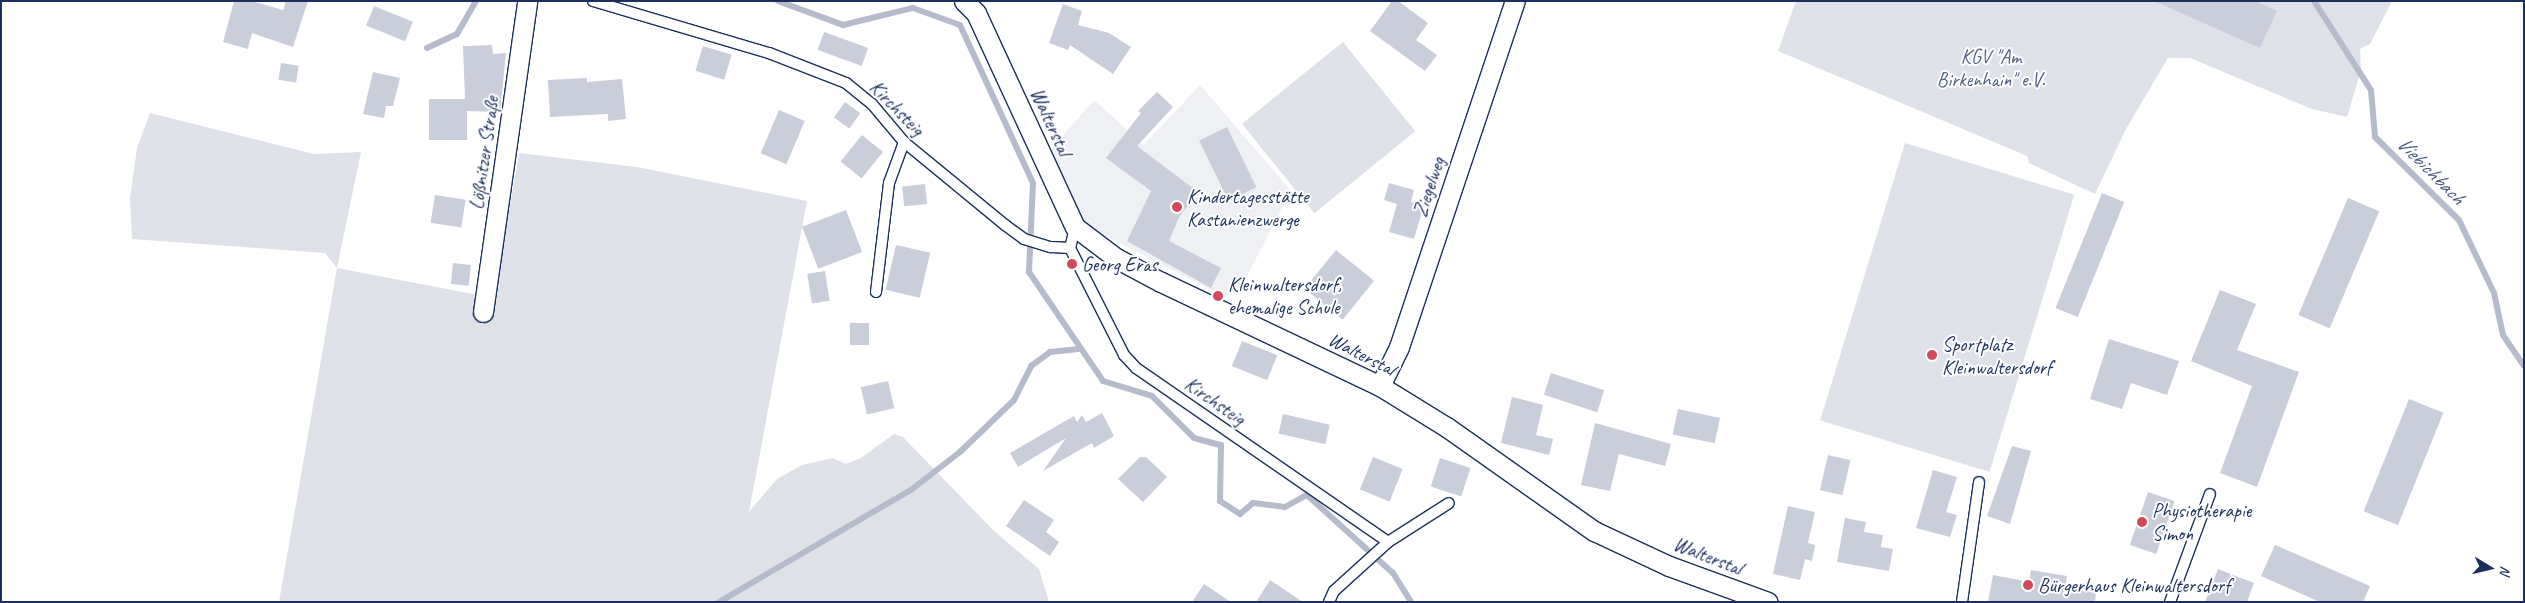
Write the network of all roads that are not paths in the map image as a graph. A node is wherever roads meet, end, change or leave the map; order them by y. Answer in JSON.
{"nodes":[{"id":1,"x":527,"y":1,"type":"edge"},
{"id":2,"x":593,"y":1,"type":"edge"},
{"id":3,"x":964,"y":1,"type":"edge"},
{"id":4,"x":1515,"y":1,"type":"edge"},
{"id":5,"x":904,"y":142,"type":"junction"},
{"id":6,"x":1075,"y":227,"type":"junction"},
{"id":7,"x":1070,"y":248,"type":"junction"},
{"id":8,"x":876,"y":292,"type":"dead end"},
{"id":9,"x":483,"y":312,"type":"dead end"},
{"id":10,"x":1380,"y":386,"type":"junction"},
{"id":11,"x":1979,"y":482,"type":"dead end"},
{"id":12,"x":2210,"y":494,"type":"dead end"},
{"id":13,"x":1449,"y":503,"type":"dead end"},
{"id":14,"x":1385,"y":544,"type":"junction"},
{"id":15,"x":1329,"y":602,"type":"edge"},
{"id":16,"x":1768,"y":602,"type":"edge"},
{"id":17,"x":1962,"y":602,"type":"edge"},
{"id":18,"x":2170,"y":602,"type":"edge"}],
"edges":[{"from":1,"to":9,"type":"street","name":"Lößnitzer Straße"},
{"from":2,"to":5,"type":"lane","name":"Kirchsteig"},
{"from":3,"to":6,"type":"street","name":"Walterstal"},
{"from":4,"to":10,"type":"street","name":"Ziegelweg"},
{"from":5,"to":7,"type":"lane","name":"Kirchsteig"},
{"from":5,"to":8,"type":"lane"},
{"from":6,"to":7,"type":"lane"},
{"from":6,"to":10,"type":"street","name":"Walterstal"},
{"from":7,"to":14,"type":"lane","name":"Kirchsteig"},
{"from":10,"to":16,"type":"street","name":"Walterstal"},
{"from":11,"to":17,"type":"lane"},
{"from":12,"to":18,"type":"lane"},
{"from":13,"to":14,"type":"lane"},
{"from":14,"to":15,"type":"lane"}]}
